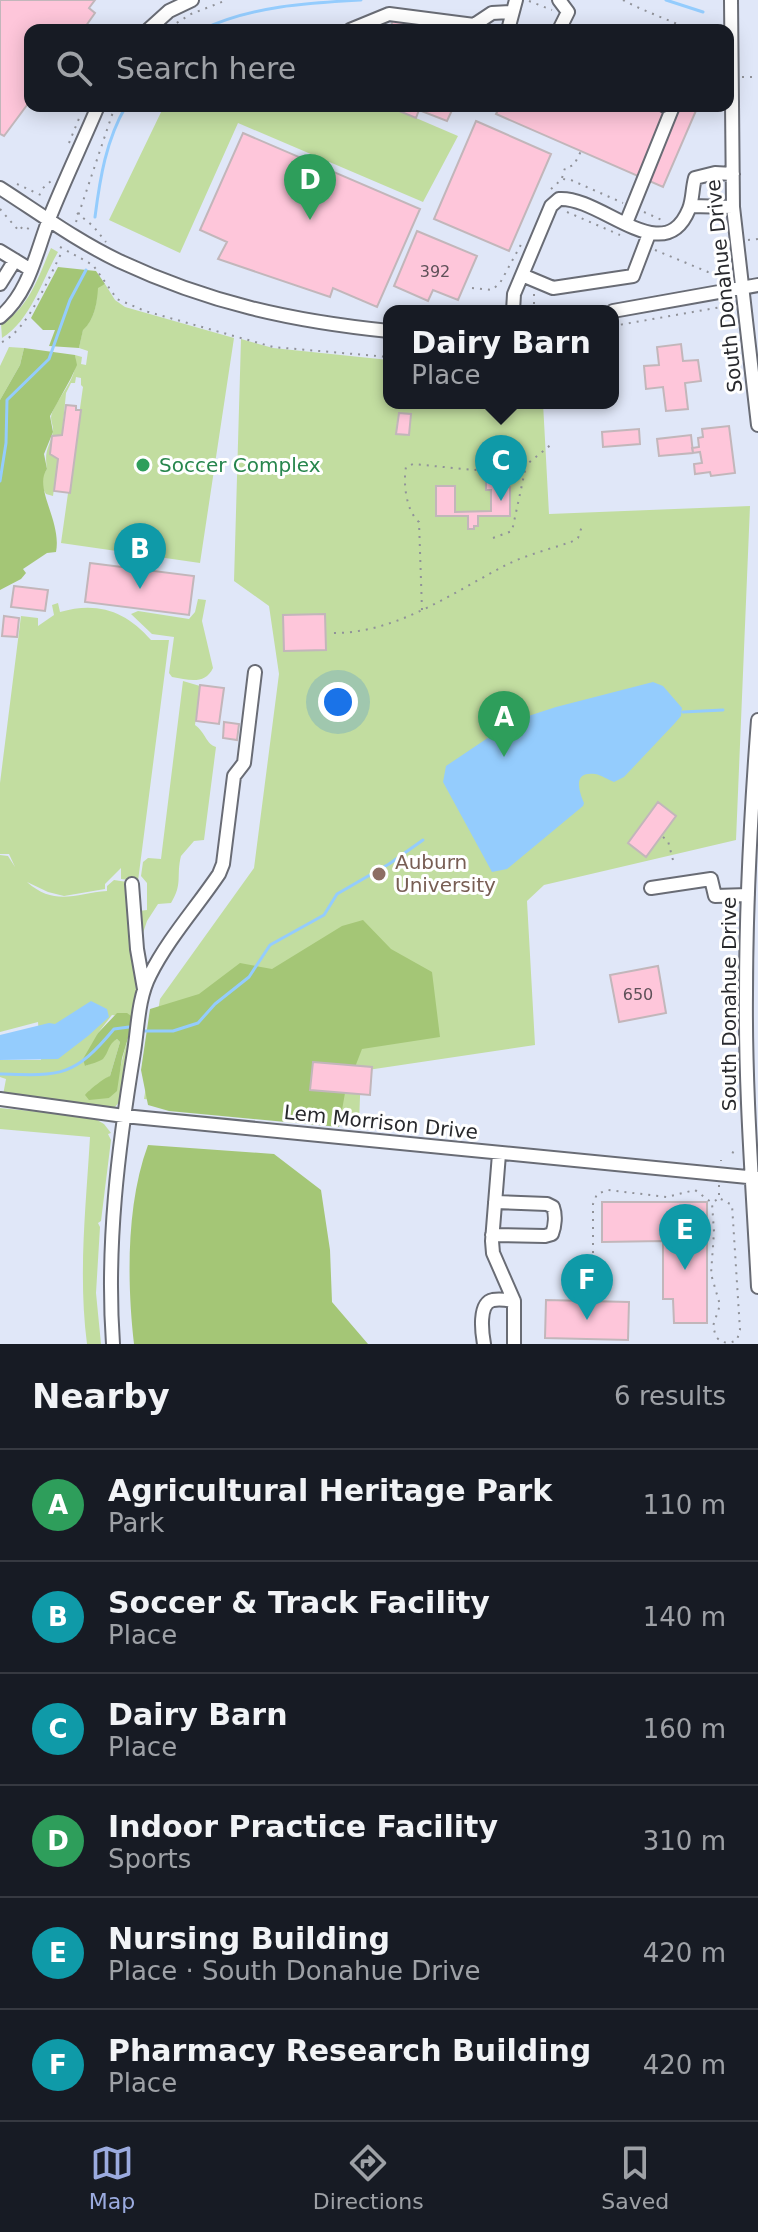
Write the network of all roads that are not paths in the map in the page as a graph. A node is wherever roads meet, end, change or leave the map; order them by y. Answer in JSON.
{"nodes":[{"id":1,"x":192,"y":0,"type":"edge"},
{"id":2,"x":731,"y":0,"type":"edge"},
{"id":3,"x":514,"y":6,"type":"edge"},
{"id":4,"x":556,"y":6,"type":"edge"},
{"id":5,"x":155,"y":24,"type":"edge"},
{"id":6,"x":365,"y":24,"type":"edge"},
{"id":7,"x":466,"y":24,"type":"edge"},
{"id":8,"x":476,"y":24,"type":"edge"},
{"id":9,"x":562,"y":24,"type":"edge"},
{"id":10,"x":731,"y":24,"type":"edge"},
{"id":11,"x":95,"y":112,"type":"edge"},
{"id":12,"x":671,"y":112,"type":"edge"},
{"id":13,"x":732,"y":112,"type":"edge"},
{"id":14,"x":733,"y":174,"type":"junction"},
{"id":15,"x":0,"y":188,"type":"edge"},
{"id":16,"x":690,"y":206,"type":"junction"},
{"id":17,"x":733,"y":207,"type":"junction"},
{"id":18,"x":49,"y":220,"type":"junction"},
{"id":19,"x":624,"y":229,"type":"junction"},
{"id":20,"x":647,"y":239,"type":"junction"},
{"id":21,"x":0,"y":251,"type":"edge"},
{"id":22,"x":15,"y":260,"type":"junction"},
{"id":23,"x":31,"y":270,"type":"junction"},
{"id":24,"x":522,"y":275,"type":"junction"},
{"id":25,"x":0,"y":284,"type":"edge"},
{"id":26,"x":758,"y":285,"type":"edge"},
{"id":27,"x":743,"y":289,"type":"junction"},
{"id":28,"x":513,"y":305,"type":"edge"},
{"id":29,"x":619,"y":310,"type":"edge"},
{"id":30,"x":0,"y":317,"type":"edge"},
{"id":31,"x":383,"y":330,"type":"edge"},
{"id":32,"x":758,"y":425,"type":"edge"},
{"id":33,"x":255,"y":672,"type":"dead end"},
{"id":34,"x":758,"y":720,"type":"edge"},
{"id":35,"x":132,"y":884,"type":"dead end"},
{"id":36,"x":651,"y":888,"type":"dead end"},
{"id":37,"x":748,"y":895,"type":"junction"},
{"id":38,"x":144,"y":992,"type":"junction"},
{"id":39,"x":0,"y":1099,"type":"edge"},
{"id":40,"x":124,"y":1116,"type":"junction"},
{"id":41,"x":499,"y":1154,"type":"junction"},
{"id":42,"x":754,"y":1178,"type":"edge"},
{"id":43,"x":495,"y":1202,"type":"junction"},
{"id":44,"x":492,"y":1235,"type":"junction"},
{"id":45,"x":758,"y":1287,"type":"edge"},
{"id":46,"x":514,"y":1301,"type":"junction"},
{"id":47,"x":113,"y":1344,"type":"edge"},
{"id":48,"x":484,"y":1344,"type":"edge"},
{"id":49,"x":514,"y":1344,"type":"edge"}],
"edges":[{"from":1,"to":5,"type":"street"},
{"from":2,"to":10,"type":"street","name":"South Donahue Drive"},
{"from":3,"to":8,"type":"street"},
{"from":4,"to":9,"type":"street"},
{"from":6,"to":7,"type":"street"},
{"from":11,"to":18,"type":"street"},
{"from":12,"to":19,"type":"street"},
{"from":13,"to":14,"type":"street","name":"South Donahue Drive"},
{"from":14,"to":16,"type":"street"},
{"from":14,"to":17,"type":"street","name":"South Donahue Drive"},
{"from":15,"to":18,"type":"street"},
{"from":16,"to":17,"type":"street"},
{"from":16,"to":20,"type":"street"},
{"from":17,"to":27,"type":"street","name":"South Donahue Drive"},
{"from":18,"to":23,"type":"street"},
{"from":18,"to":31,"type":"street"},
{"from":19,"to":20,"type":"street"},
{"from":19,"to":24,"type":"street"},
{"from":20,"to":24,"type":"street"},
{"from":21,"to":22,"type":"street"},
{"from":22,"to":23,"type":"street"},
{"from":22,"to":25,"type":"street"},
{"from":23,"to":30,"type":"street"},
{"from":24,"to":28,"type":"street"},
{"from":26,"to":27,"type":"street"},
{"from":27,"to":29,"type":"street"},
{"from":27,"to":32,"type":"street","name":"South Donahue Drive"},
{"from":33,"to":38,"type":"street"},
{"from":34,"to":37,"type":"street","name":"South Donahue Drive"},
{"from":35,"to":38,"type":"street"},
{"from":36,"to":37,"type":"street"},
{"from":37,"to":42,"type":"street","name":"South Donahue Drive"},
{"from":38,"to":40,"type":"street"},
{"from":39,"to":40,"type":"street","name":"Lem Morrison Drive"},
{"from":40,"to":41,"type":"street","name":"Lem Morrison Drive"},
{"from":40,"to":47,"type":"street"},
{"from":41,"to":42,"type":"street","name":"Lem Morrison Drive"},
{"from":41,"to":43,"type":"street"},
{"from":42,"to":45,"type":"street","name":"South Donahue Drive"},
{"from":43,"to":44,"type":"street"},
{"from":43,"to":44,"type":"street"},
{"from":44,"to":46,"type":"street"},
{"from":46,"to":48,"type":"street"},
{"from":46,"to":49,"type":"street"}]}
